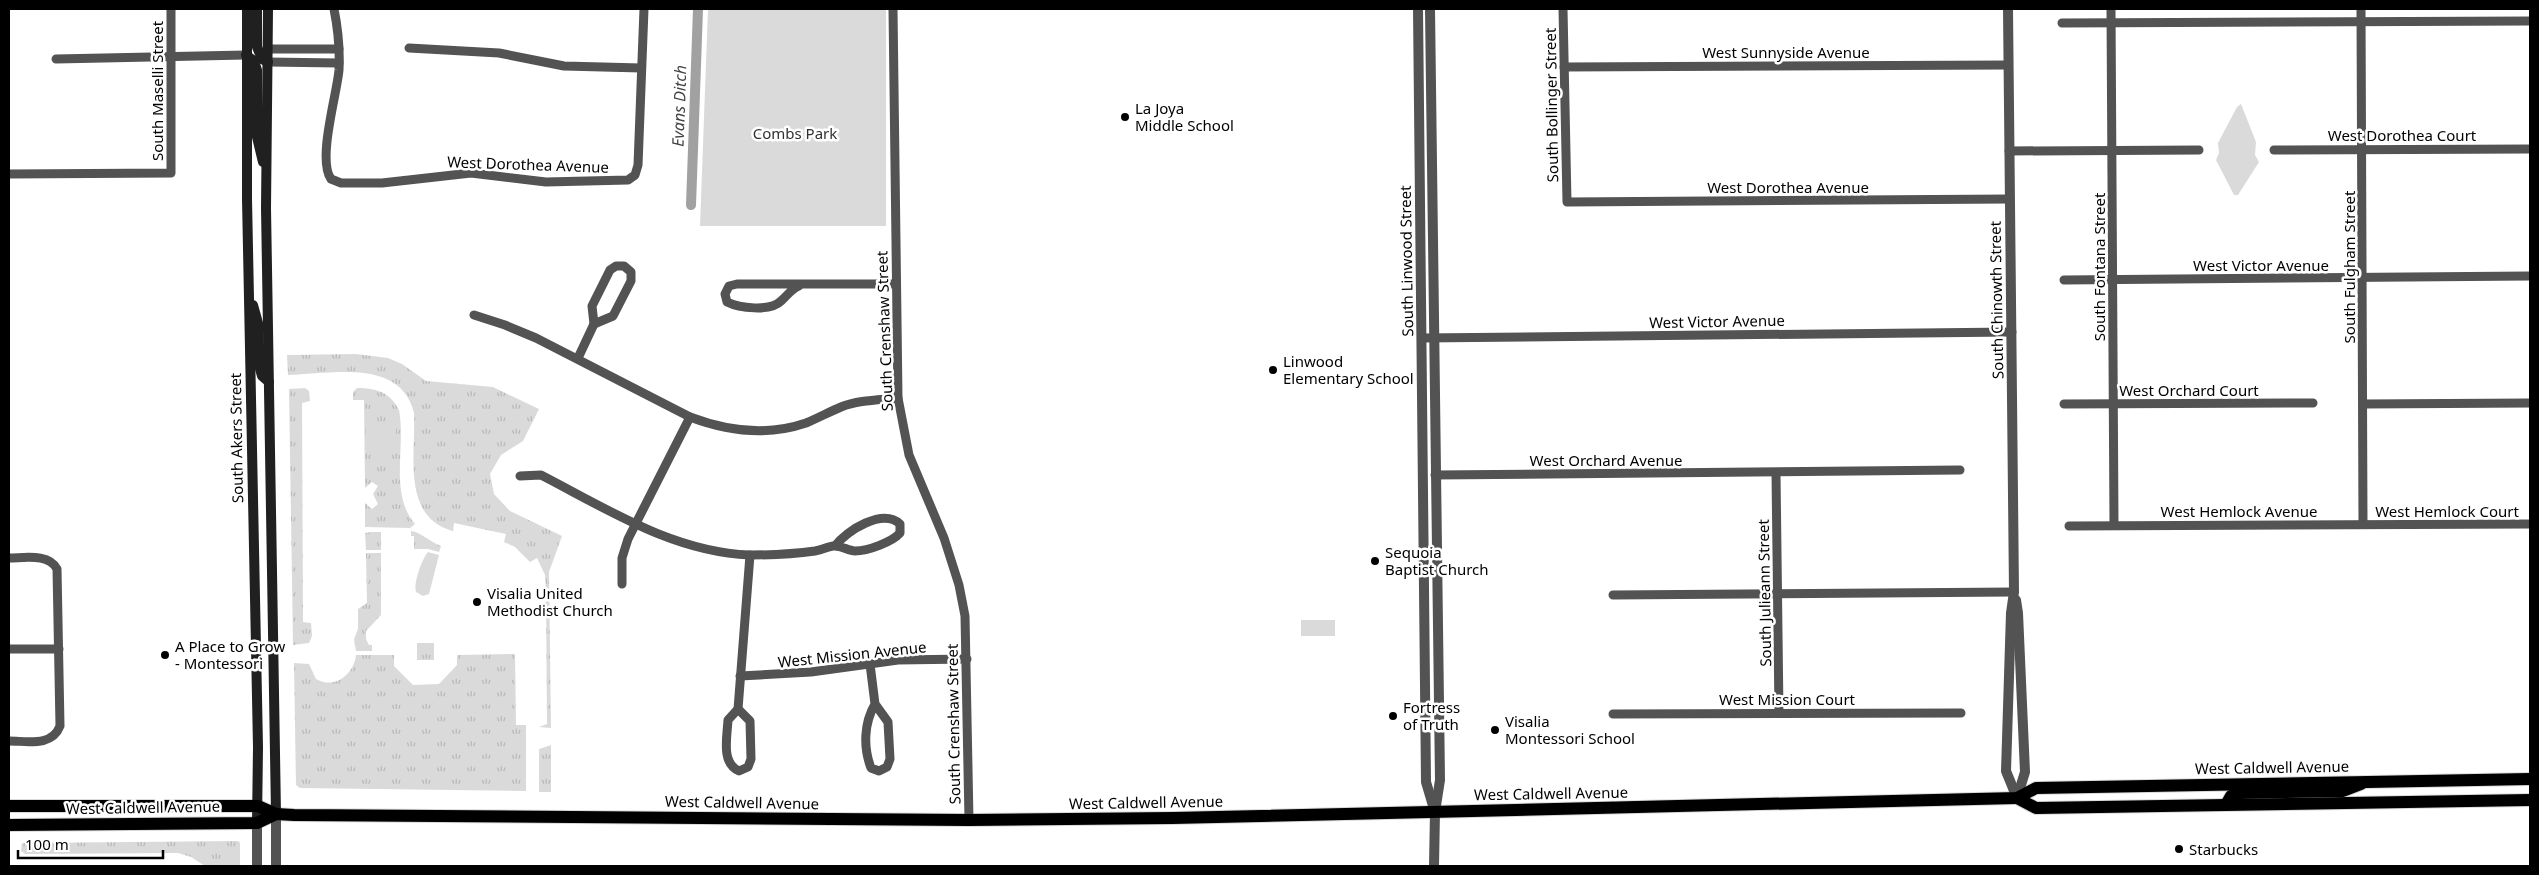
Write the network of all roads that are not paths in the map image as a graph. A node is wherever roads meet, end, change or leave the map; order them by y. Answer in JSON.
{"nodes":[{"id":1,"x":171,"y":9,"type":"edge"},
{"id":2,"x":247,"y":9,"type":"edge"},
{"id":3,"x":257,"y":9,"type":"edge"},
{"id":4,"x":268,"y":9,"type":"edge"},
{"id":5,"x":334,"y":9,"type":"edge"},
{"id":6,"x":644,"y":9,"type":"edge"},
{"id":7,"x":893,"y":9,"type":"edge"},
{"id":8,"x":1418,"y":9,"type":"edge"},
{"id":9,"x":1430,"y":9,"type":"edge"},
{"id":10,"x":1563,"y":9,"type":"edge"},
{"id":11,"x":2008,"y":9,"type":"edge"},
{"id":12,"x":2111,"y":9,"type":"edge"},
{"id":13,"x":2361,"y":9,"type":"edge"},
{"id":14,"x":2361,"y":21,"type":"junction"},
{"id":15,"x":2530,"y":21,"type":"edge"},
{"id":16,"x":2062,"y":23,"type":"dead end"},
{"id":17,"x":2111,"y":23,"type":"junction"},
{"id":18,"x":409,"y":48,"type":"dead end"},
{"id":19,"x":268,"y":49,"type":"junction"},
{"id":20,"x":299,"y":49,"type":"junction"},
{"id":21,"x":339,"y":49,"type":"junction"},
{"id":22,"x":246,"y":56,"type":"junction"},
{"id":23,"x":172,"y":58,"type":"junction"},
{"id":24,"x":56,"y":59,"type":"dead end"},
{"id":25,"x":268,"y":62,"type":"junction"},
{"id":26,"x":299,"y":62,"type":"junction"},
{"id":27,"x":339,"y":63,"type":"junction"},
{"id":28,"x":2008,"y":65,"type":"junction"},
{"id":29,"x":1564,"y":67,"type":"junction"},
{"id":30,"x":641,"y":68,"type":"junction"},
{"id":31,"x":1419,"y":106,"type":"junction"},
{"id":32,"x":2362,"y":149,"type":"junction"},
{"id":33,"x":2530,"y":149,"type":"edge"},
{"id":34,"x":2198,"y":150,"type":"dead end"},
{"id":35,"x":2274,"y":150,"type":"dead end"},
{"id":36,"x":2009,"y":151,"type":"junction"},
{"id":37,"x":2112,"y":151,"type":"junction"},
{"id":38,"x":9,"y":174,"type":"edge"},
{"id":39,"x":267,"y":175,"type":"junction"},
{"id":40,"x":2010,"y":199,"type":"junction"},
{"id":41,"x":1567,"y":202,"type":"joint"},
{"id":42,"x":1432,"y":209,"type":"junction"},
{"id":43,"x":2530,"y":276,"type":"edge"},
{"id":44,"x":2363,"y":278,"type":"junction"},
{"id":45,"x":2113,"y":279,"type":"junction"},
{"id":46,"x":2064,"y":280,"type":"dead end"},
{"id":47,"x":895,"y":284,"type":"junction"},
{"id":48,"x":248,"y":285,"type":"junction"},
{"id":49,"x":799,"y":286,"type":"junction"},
{"id":50,"x":474,"y":315,"type":"dead end"},
{"id":51,"x":594,"y":324,"type":"junction"},
{"id":52,"x":2012,"y":332,"type":"junction"},
{"id":53,"x":1433,"y":337,"type":"junction"},
{"id":54,"x":1422,"y":338,"type":"junction"},
{"id":55,"x":578,"y":358,"type":"junction"},
{"id":56,"x":268,"y":382,"type":"junction"},
{"id":57,"x":898,"y":398,"type":"junction"},
{"id":58,"x":2313,"y":403,"type":"dead end"},
{"id":59,"x":2530,"y":403,"type":"edge"},
{"id":60,"x":1423,"y":404,"type":"junction"},
{"id":61,"x":2064,"y":404,"type":"dead end"},
{"id":62,"x":2114,"y":404,"type":"junction"},
{"id":63,"x":2363,"y":404,"type":"junction"},
{"id":64,"x":690,"y":417,"type":"junction"},
{"id":65,"x":1960,"y":470,"type":"dead end"},
{"id":66,"x":1776,"y":473,"type":"junction"},
{"id":67,"x":520,"y":476,"type":"dead end"},
{"id":68,"x":1435,"y":476,"type":"junction"},
{"id":69,"x":636,"y":524,"type":"junction"},
{"id":70,"x":2363,"y":524,"type":"junction"},
{"id":71,"x":2530,"y":524,"type":"edge"},
{"id":72,"x":2114,"y":525,"type":"junction"},
{"id":73,"x":2069,"y":526,"type":"dead end"},
{"id":74,"x":835,"y":546,"type":"junction"},
{"id":75,"x":750,"y":554,"type":"junction"},
{"id":76,"x":9,"y":558,"type":"edge"},
{"id":77,"x":622,"y":584,"type":"dead end"},
{"id":78,"x":2014,"y":592,"type":"junction"},
{"id":79,"x":1778,"y":594,"type":"junction"},
{"id":80,"x":1613,"y":595,"type":"dead end"},
{"id":81,"x":59,"y":649,"type":"junction"},
{"id":82,"x":9,"y":650,"type":"edge"},
{"id":83,"x":967,"y":658,"type":"junction"},
{"id":84,"x":870,"y":664,"type":"junction"},
{"id":85,"x":740,"y":676,"type":"junction"},
{"id":86,"x":875,"y":704,"type":"junction"},
{"id":87,"x":738,"y":709,"type":"junction"},
{"id":88,"x":1779,"y":713,"type":"junction"},
{"id":89,"x":1961,"y":713,"type":"dead end"},
{"id":90,"x":1612,"y":714,"type":"dead end"},
{"id":91,"x":9,"y":742,"type":"edge"},
{"id":92,"x":2530,"y":779,"type":"edge"},
{"id":93,"x":2368,"y":781,"type":"junction"},
{"id":94,"x":2017,"y":798,"type":"junction"},
{"id":95,"x":2530,"y":800,"type":"edge"},
{"id":96,"x":2227,"y":803,"type":"junction"},
{"id":97,"x":9,"y":806,"type":"edge"},
{"id":98,"x":258,"y":806,"type":"junction"},
{"id":99,"x":1435,"y":812,"type":"junction"},
{"id":100,"x":276,"y":814,"type":"junction"},
{"id":101,"x":969,"y":820,"type":"junction"},
{"id":102,"x":257,"y":823,"type":"junction"},
{"id":103,"x":9,"y":825,"type":"edge"},
{"id":104,"x":256,"y":866,"type":"edge"},
{"id":105,"x":276,"y":866,"type":"edge"},
{"id":106,"x":1434,"y":866,"type":"edge"}],
"edges":[{"from":1,"to":23,"type":"street","name":"South Maselli Street"},
{"from":2,"to":22,"type":"main road","name":"South Akers Street"},
{"from":3,"to":25,"type":"main road"},
{"from":4,"to":19,"type":"main road"},
{"from":5,"to":21,"type":"street"},
{"from":6,"to":30,"type":"street"},
{"from":7,"to":47,"type":"street","name":"South Crenshaw Street"},
{"from":8,"to":31,"type":"street","name":"South Linwood Street"},
{"from":9,"to":42,"type":"street","name":"South Linwood Street"},
{"from":10,"to":29,"type":"street","name":"South Bollinger Street"},
{"from":11,"to":28,"type":"street","name":"South Chinowth Street"},
{"from":12,"to":17,"type":"street","name":"South Fontana Street"},
{"from":13,"to":14,"type":"street","name":"South Fulgham Street"},
{"from":14,"to":15,"type":"street"},
{"from":14,"to":17,"type":"street"},
{"from":14,"to":32,"type":"street","name":"South Fulgham Street"},
{"from":16,"to":17,"type":"street"},
{"from":17,"to":37,"type":"street","name":"South Fontana Street"},
{"from":18,"to":30,"type":"street"},
{"from":19,"to":20,"type":"street"},
{"from":19,"to":25,"type":"main road"},
{"from":20,"to":21,"type":"street"},
{"from":20,"to":26,"type":"street"},
{"from":21,"to":27,"type":"street"},
{"from":22,"to":23,"type":"street"},
{"from":22,"to":39,"type":"main road"},
{"from":22,"to":48,"type":"main road","name":"South Akers Street"},
{"from":23,"to":24,"type":"street"},
{"from":23,"to":38,"type":"street","name":"South Maselli Street"},
{"from":25,"to":26,"type":"street"},
{"from":25,"to":39,"type":"main road"},
{"from":26,"to":27,"type":"street"},
{"from":27,"to":30,"type":"street","name":"West Dorothea Avenue"},
{"from":28,"to":29,"type":"street","name":"West Sunnyside Avenue"},
{"from":28,"to":36,"type":"street","name":"South Chinowth Street"},
{"from":29,"to":41,"type":"street","name":"South Bollinger Street"},
{"from":31,"to":42,"type":"street"},
{"from":31,"to":54,"type":"street","name":"South Linwood Street"},
{"from":32,"to":33,"type":"street","name":"West Dorothea Court"},
{"from":32,"to":35,"type":"street","name":"West Dorothea Court"},
{"from":32,"to":44,"type":"street","name":"South Fulgham Street"},
{"from":34,"to":37,"type":"street"},
{"from":36,"to":37,"type":"street"},
{"from":36,"to":40,"type":"street","name":"South Chinowth Street"},
{"from":37,"to":45,"type":"street","name":"South Fontana Street"},
{"from":39,"to":56,"type":"main road"},
{"from":40,"to":41,"type":"street","name":"West Dorothea Avenue"},
{"from":40,"to":52,"type":"street","name":"South Chinowth Street"},
{"from":42,"to":53,"type":"street","name":"South Linwood Street"},
{"from":43,"to":44,"type":"street","name":"West Victor Avenue"},
{"from":44,"to":45,"type":"street","name":"West Victor Avenue"},
{"from":44,"to":63,"type":"street","name":"South Fulgham Street"},
{"from":45,"to":46,"type":"street","name":"West Victor Avenue"},
{"from":45,"to":62,"type":"street","name":"South Fontana Street"},
{"from":47,"to":49,"type":"street"},
{"from":47,"to":57,"type":"street","name":"South Crenshaw Street"},
{"from":48,"to":56,"type":"main road"},
{"from":48,"to":98,"type":"main road","name":"South Akers Street"},
{"from":49,"to":49,"type":"street"},
{"from":50,"to":55,"type":"street"},
{"from":51,"to":51,"type":"street"},
{"from":51,"to":55,"type":"street"},
{"from":52,"to":53,"type":"street","name":"West Victor Avenue"},
{"from":52,"to":78,"type":"street","name":"South Chinowth Street"},
{"from":53,"to":54,"type":"street","name":"West Victor Avenue"},
{"from":53,"to":68,"type":"street","name":"South Linwood Street"},
{"from":54,"to":60,"type":"street","name":"South Linwood Street"},
{"from":55,"to":64,"type":"street"},
{"from":56,"to":100,"type":"main road"},
{"from":57,"to":64,"type":"street"},
{"from":57,"to":83,"type":"street","name":"South Crenshaw Street"},
{"from":58,"to":62,"type":"street","name":"West Orchard Court"},
{"from":59,"to":63,"type":"street"},
{"from":60,"to":68,"type":"street"},
{"from":60,"to":99,"type":"street","name":"South Linwood Street"},
{"from":61,"to":62,"type":"street","name":"West Orchard Court"},
{"from":62,"to":72,"type":"street","name":"South Fontana Street"},
{"from":63,"to":70,"type":"street","name":"South Fulgham Street"},
{"from":64,"to":69,"type":"street"},
{"from":65,"to":66,"type":"street"},
{"from":66,"to":68,"type":"street","name":"West Orchard Avenue"},
{"from":66,"to":79,"type":"street","name":"South Julieann Street"},
{"from":67,"to":69,"type":"street"},
{"from":68,"to":99,"type":"street","name":"South Linwood Street"},
{"from":69,"to":75,"type":"street"},
{"from":69,"to":77,"type":"street"},
{"from":70,"to":71,"type":"street","name":"West Hemlock Court"},
{"from":70,"to":72,"type":"street","name":"West Hemlock Avenue"},
{"from":72,"to":73,"type":"street"},
{"from":74,"to":74,"type":"street"},
{"from":74,"to":75,"type":"street"},
{"from":75,"to":85,"type":"street"},
{"from":76,"to":81,"type":"street"},
{"from":78,"to":79,"type":"street"},
{"from":78,"to":94,"type":"street","name":"South Chinowth Street"},
{"from":78,"to":94,"type":"street","name":"South Chinowth Street"},
{"from":79,"to":80,"type":"street"},
{"from":79,"to":88,"type":"street","name":"South Julieann Street"},
{"from":81,"to":82,"type":"street"},
{"from":81,"to":91,"type":"street"},
{"from":83,"to":84,"type":"street","name":"West Mission Avenue"},
{"from":83,"to":101,"type":"street","name":"South Crenshaw Street"},
{"from":84,"to":85,"type":"street","name":"West Mission Avenue"},
{"from":84,"to":86,"type":"street"},
{"from":85,"to":87,"type":"street"},
{"from":86,"to":86,"type":"street"},
{"from":87,"to":87,"type":"street"},
{"from":88,"to":89,"type":"street","name":"West Mission Court"},
{"from":88,"to":90,"type":"street","name":"West Mission Court"},
{"from":92,"to":93,"type":"main road","name":"West Caldwell Avenue"},
{"from":93,"to":94,"type":"main road","name":"West Caldwell Avenue"},
{"from":93,"to":96,"type":"main road"},
{"from":94,"to":96,"type":"main road","name":"West Caldwell Avenue"},
{"from":94,"to":99,"type":"main road","name":"West Caldwell Avenue"},
{"from":95,"to":96,"type":"main road","name":"West Caldwell Avenue"},
{"from":97,"to":98,"type":"main road","name":"West Caldwell Avenue"},
{"from":98,"to":100,"type":"main road","name":"West Caldwell Avenue"},
{"from":98,"to":102,"type":"main road","name":"South Akers Street"},
{"from":99,"to":101,"type":"main road","name":"West Caldwell Avenue"},
{"from":99,"to":106,"type":"street","name":"South Linwood Street"},
{"from":100,"to":101,"type":"main road","name":"West Caldwell Avenue"},
{"from":100,"to":102,"type":"main road","name":"West Caldwell Avenue"},
{"from":100,"to":105,"type":"street"},
{"from":102,"to":103,"type":"main road","name":"West Caldwell Avenue"},
{"from":102,"to":104,"type":"street","name":"South Akers Street"}]}
